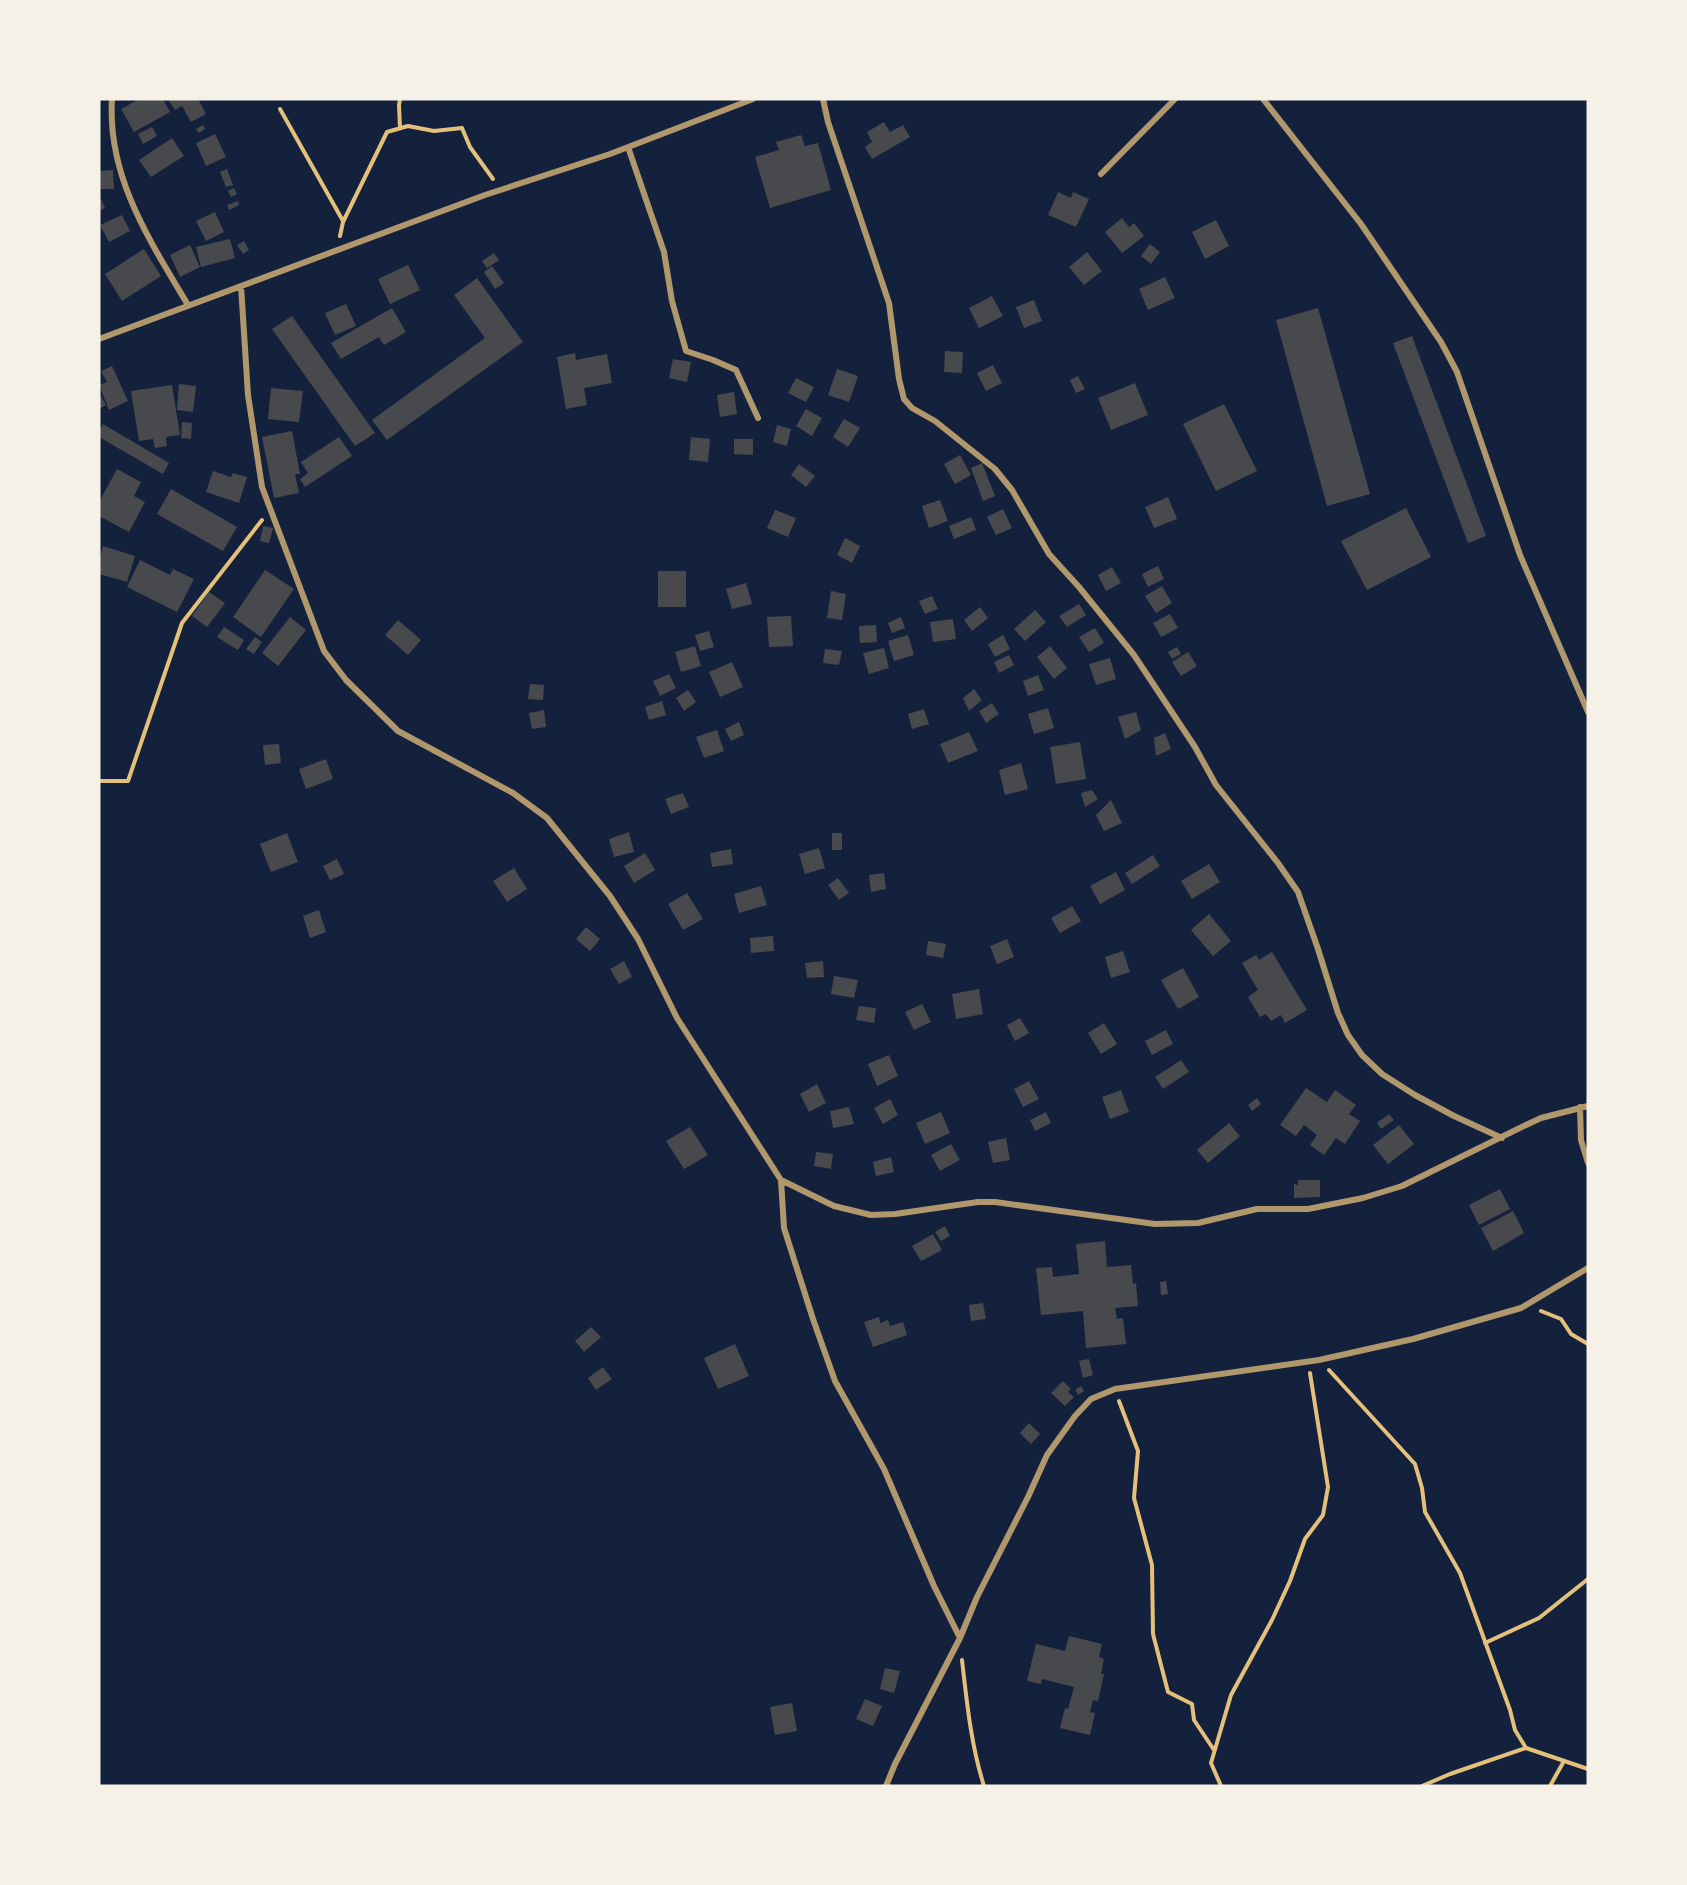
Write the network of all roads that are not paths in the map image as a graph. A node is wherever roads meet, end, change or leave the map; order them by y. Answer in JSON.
{"nodes":[{"id":1,"x":112,"y":99,"type":"edge"},
{"id":2,"x":730,"y":99,"type":"edge"},
{"id":3,"x":753,"y":99,"type":"edge"},
{"id":4,"x":823,"y":99,"type":"edge"},
{"id":5,"x":1175,"y":99,"type":"edge"},
{"id":6,"x":1263,"y":99,"type":"edge"},
{"id":7,"x":736,"y":105,"type":"junction"},
{"id":8,"x":628,"y":147,"type":"junction"},
{"id":9,"x":1101,"y":174,"type":"dead end"},
{"id":10,"x":241,"y":286,"type":"junction"},
{"id":11,"x":188,"y":305,"type":"junction"},
{"id":12,"x":99,"y":339,"type":"edge"},
{"id":13,"x":758,"y":418,"type":"dead end"},
{"id":14,"x":1588,"y":712,"type":"edge"},
{"id":15,"x":1588,"y":1106,"type":"edge"},
{"id":16,"x":1580,"y":1107,"type":"junction"},
{"id":17,"x":1502,"y":1138,"type":"junction"},
{"id":18,"x":1588,"y":1163,"type":"edge"},
{"id":19,"x":781,"y":1180,"type":"junction"},
{"id":20,"x":1588,"y":1268,"type":"edge"},
{"id":21,"x":960,"y":1638,"type":"junction"},
{"id":22,"x":886,"y":1786,"type":"edge"}],
"edges":[{"from":1,"to":11,"type":"street"},
{"from":2,"to":7,"type":"street"},
{"from":3,"to":7,"type":"street"},
{"from":4,"to":17,"type":"street"},
{"from":5,"to":9,"type":"street"},
{"from":6,"to":14,"type":"street"},
{"from":7,"to":8,"type":"street"},
{"from":8,"to":10,"type":"street"},
{"from":8,"to":13,"type":"street"},
{"from":10,"to":11,"type":"street"},
{"from":10,"to":19,"type":"street"},
{"from":11,"to":12,"type":"street"},
{"from":15,"to":16,"type":"street"},
{"from":16,"to":17,"type":"street"},
{"from":16,"to":18,"type":"street"},
{"from":17,"to":19,"type":"street"},
{"from":19,"to":21,"type":"street"},
{"from":20,"to":21,"type":"street"},
{"from":21,"to":22,"type":"street"}]}
